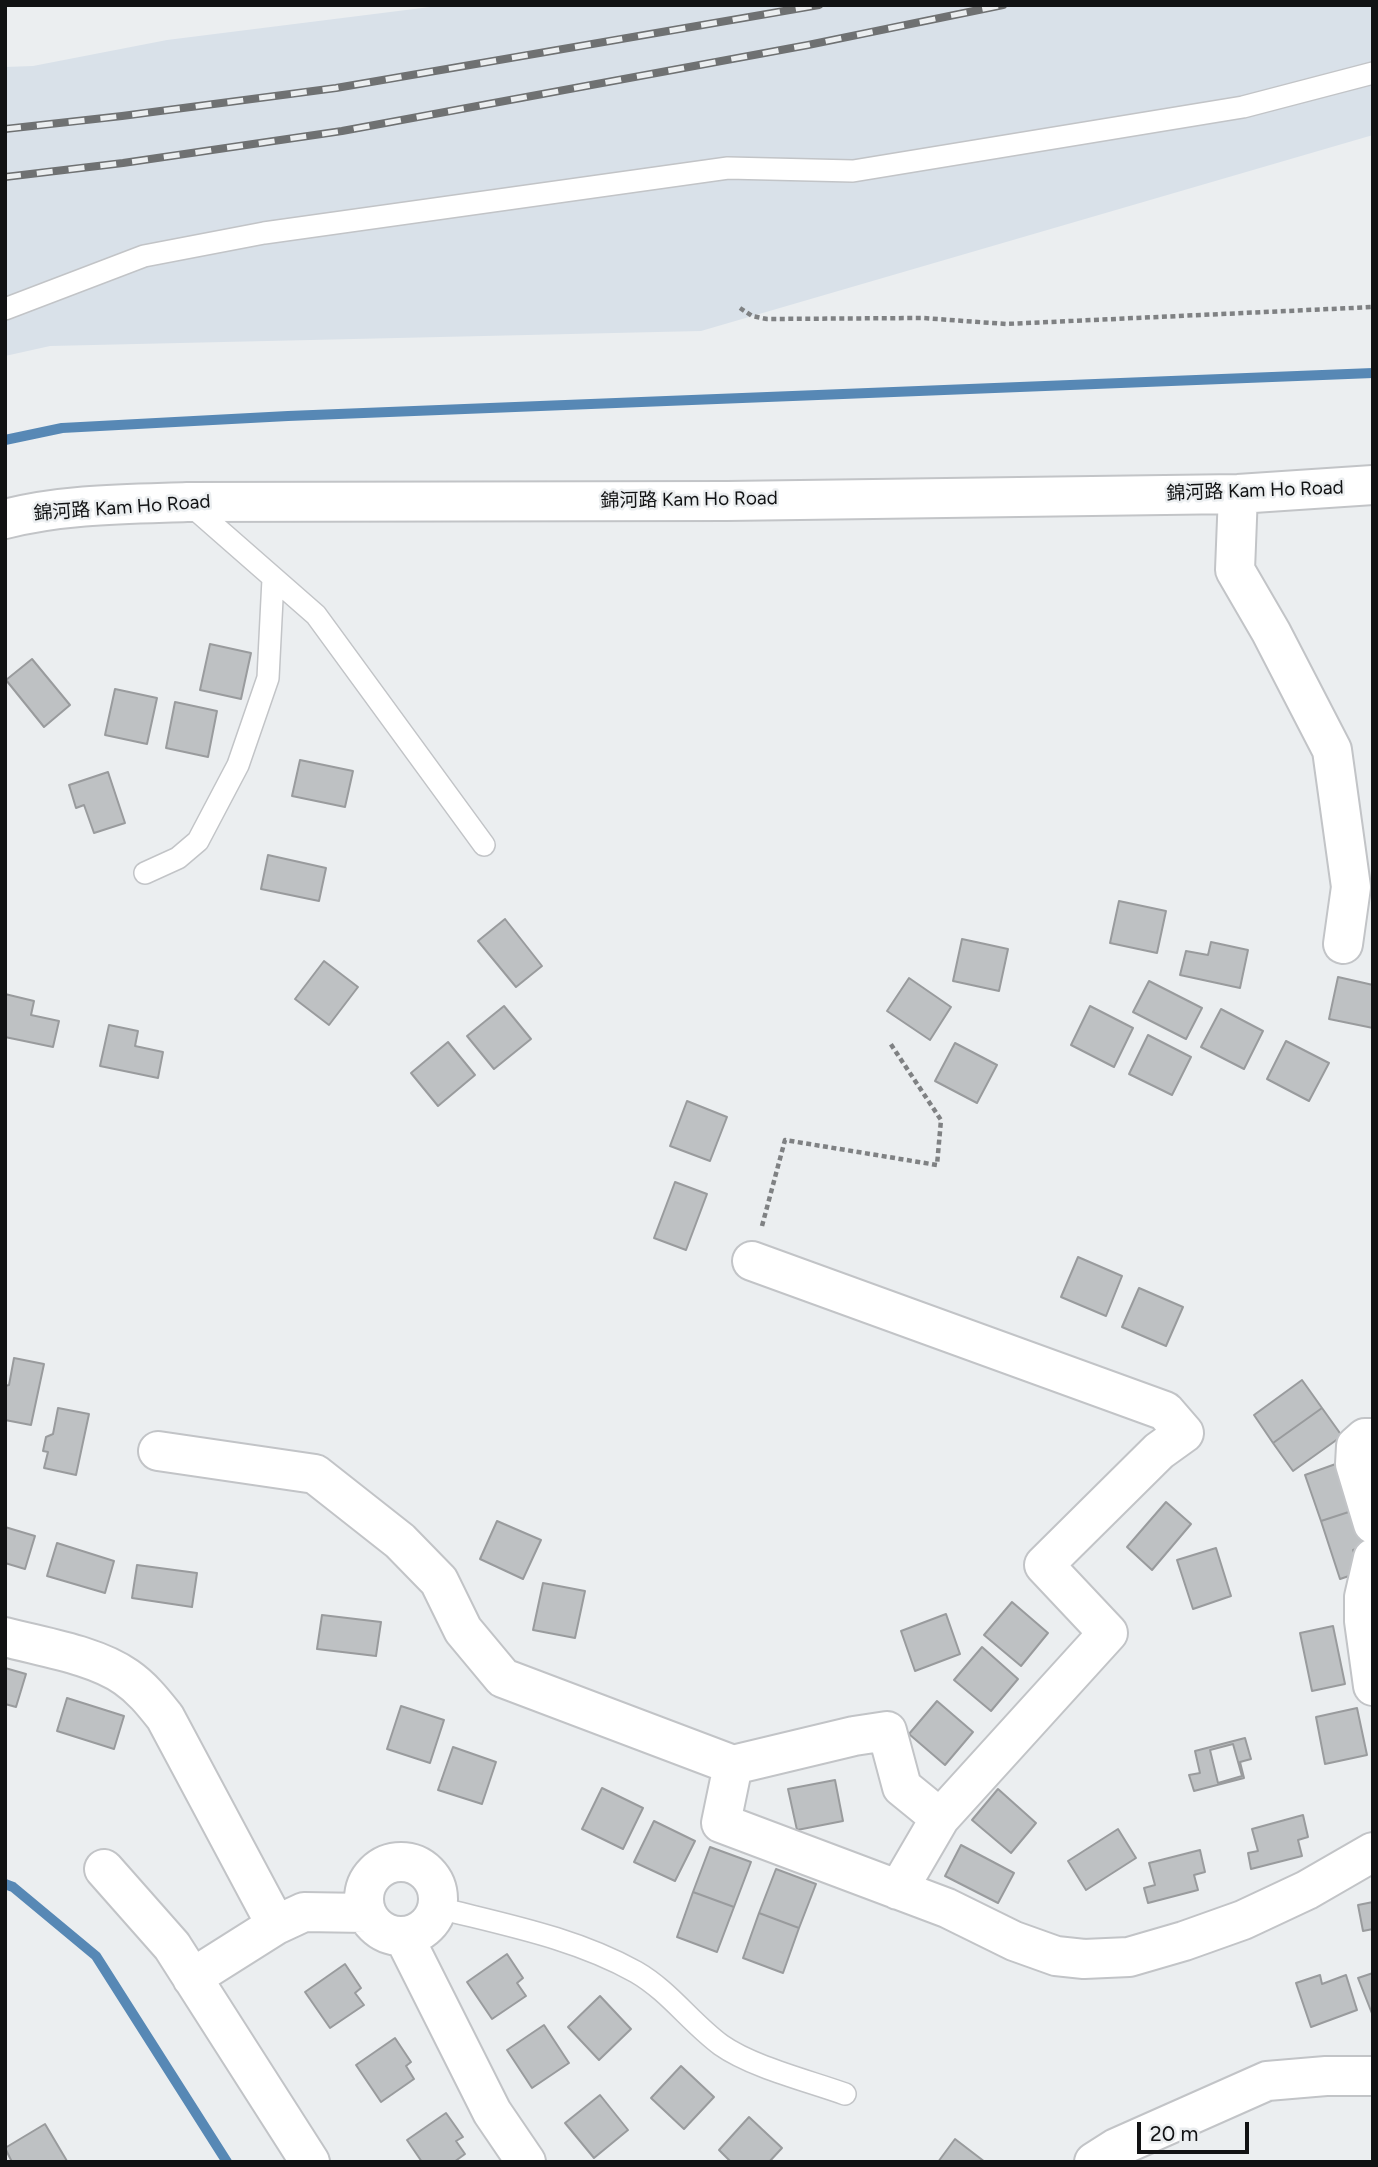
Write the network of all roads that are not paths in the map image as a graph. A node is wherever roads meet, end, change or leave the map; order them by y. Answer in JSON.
{"nodes":[{"id":1,"x":1373,"y":73,"type":"edge"},
{"id":2,"x":5,"y":309,"type":"edge"},
{"id":3,"x":1373,"y":485,"type":"edge"},
{"id":4,"x":1238,"y":494,"type":"junction"},
{"id":5,"x":187,"y":502,"type":"junction"},
{"id":6,"x":5,"y":519,"type":"edge"},
{"id":7,"x":273,"y":579,"type":"junction"},
{"id":8,"x":484,"y":845,"type":"dead end"},
{"id":9,"x":145,"y":873,"type":"dead end"},
{"id":10,"x":1343,"y":944,"type":"dead end"},
{"id":11,"x":752,"y":1261,"type":"road end"},
{"id":12,"x":1373,"y":1438,"type":"edge"},
{"id":13,"x":158,"y":1451,"type":"dead end"},
{"id":14,"x":1373,"y":1524,"type":"edge"},
{"id":15,"x":1373,"y":1558,"type":"edge"},
{"id":16,"x":5,"y":1637,"type":"edge"},
{"id":17,"x":1373,"y":1686,"type":"edge"},
{"id":18,"x":733,"y":1765,"type":"junction"},
{"id":19,"x":940,"y":1818,"type":"junction"},
{"id":20,"x":1373,"y":1852,"type":"edge"},
{"id":21,"x":104,"y":1869,"type":"dead end"},
{"id":22,"x":898,"y":1890,"type":"junction"},
{"id":23,"x":439,"y":1908,"type":"junction"},
{"id":24,"x":366,"y":1913,"type":"junction"},
{"id":25,"x":276,"y":1925,"type":"junction"},
{"id":26,"x":404,"y":1937,"type":"junction"},
{"id":27,"x":192,"y":1978,"type":"junction"},
{"id":28,"x":1373,"y":2076,"type":"edge"},
{"id":29,"x":845,"y":2094,"type":"dead end"},
{"id":30,"x":310,"y":2162,"type":"edge"},
{"id":31,"x":526,"y":2162,"type":"edge"},
{"id":32,"x":1094,"y":2162,"type":"edge"}],
"edges":[{"from":1,"to":2,"type":"lane"},
{"from":3,"to":4,"type":"street","name":"錦河路 Kam Ho Road"},
{"from":4,"to":5,"type":"street","name":"錦河路 Kam Ho Road"},
{"from":4,"to":10,"type":"street"},
{"from":5,"to":6,"type":"street","name":"錦河路 Kam Ho Road"},
{"from":5,"to":7,"type":"lane"},
{"from":7,"to":8,"type":"lane"},
{"from":7,"to":9,"type":"lane"},
{"from":11,"to":19,"type":"street"},
{"from":12,"to":14,"type":"street"},
{"from":13,"to":18,"type":"street"},
{"from":15,"to":17,"type":"street"},
{"from":16,"to":25,"type":"street"},
{"from":18,"to":19,"type":"street"},
{"from":18,"to":22,"type":"street"},
{"from":19,"to":22,"type":"street"},
{"from":20,"to":22,"type":"street"},
{"from":21,"to":27,"type":"street"},
{"from":23,"to":24,"type":"street"},
{"from":23,"to":26,"type":"street"},
{"from":23,"to":29,"type":"lane"},
{"from":24,"to":25,"type":"street"},
{"from":24,"to":26,"type":"street"},
{"from":25,"to":27,"type":"street"},
{"from":26,"to":31,"type":"street"},
{"from":27,"to":30,"type":"street"},
{"from":28,"to":32,"type":"street"}]}
